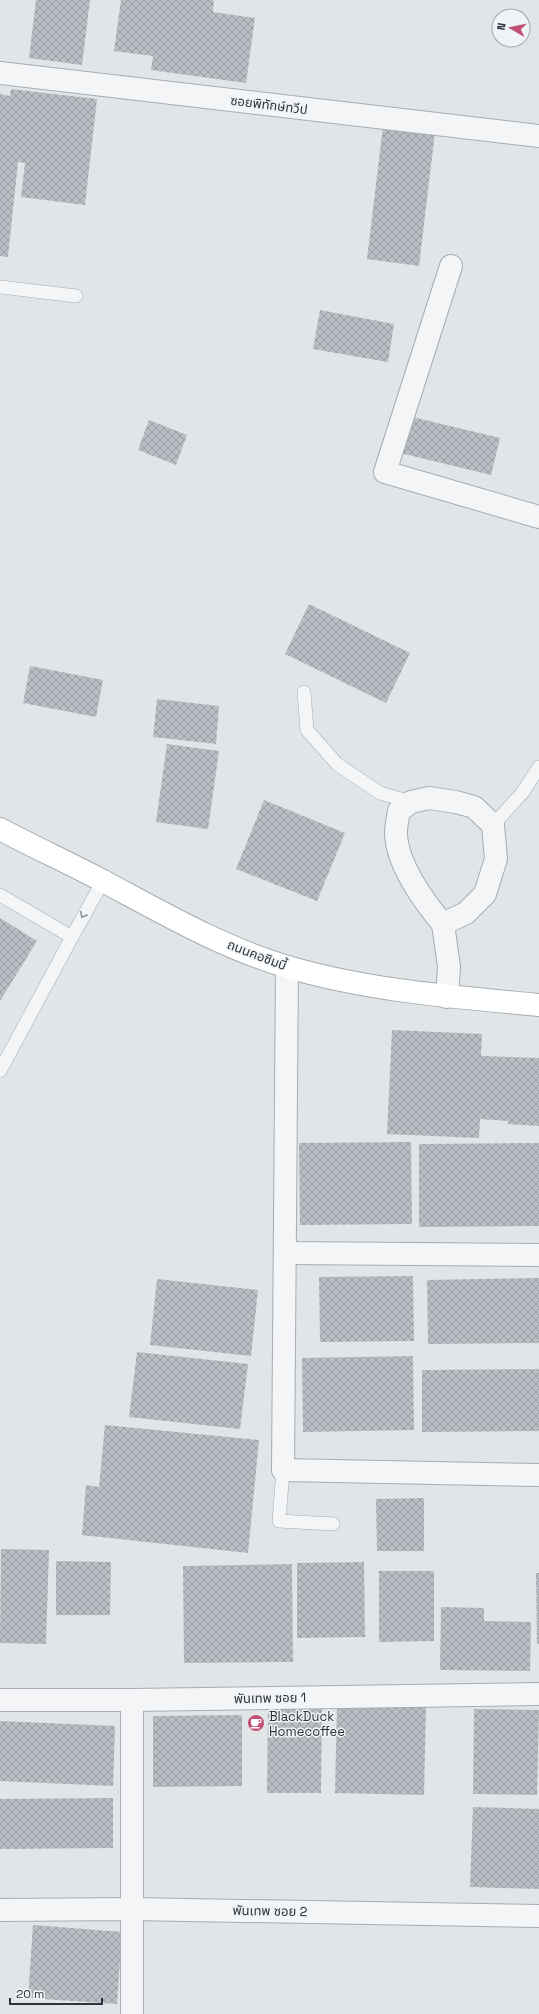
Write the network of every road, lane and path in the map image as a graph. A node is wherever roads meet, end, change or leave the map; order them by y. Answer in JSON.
{"nodes":[{"id":1,"x":0,"y":73,"type":"edge"},
{"id":2,"x":539,"y":136,"type":"edge"},
{"id":3,"x":451,"y":266,"type":"dead end"},
{"id":4,"x":0,"y":287,"type":"edge"},
{"id":5,"x":76,"y":296,"type":"dead end"},
{"id":6,"x":539,"y":517,"type":"edge"},
{"id":7,"x":304,"y":692,"type":"dead end"},
{"id":8,"x":539,"y":767,"type":"edge"},
{"id":9,"x":411,"y":802,"type":"junction"},
{"id":10,"x":493,"y":825,"type":"junction"},
{"id":11,"x":0,"y":829,"type":"edge"},
{"id":12,"x":103,"y":881,"type":"junction"},
{"id":13,"x":0,"y":895,"type":"edge"},
{"id":14,"x":443,"y":924,"type":"junction"},
{"id":15,"x":72,"y":937,"type":"junction"},
{"id":16,"x":287,"y":967,"type":"junction"},
{"id":17,"x":447,"y":996,"type":"junction"},
{"id":18,"x":539,"y":1005,"type":"edge"},
{"id":19,"x":0,"y":1071,"type":"edge"},
{"id":20,"x":284,"y":1254,"type":"junction"},
{"id":21,"x":539,"y":1255,"type":"edge"},
{"id":22,"x":283,"y":1470,"type":"junction"},
{"id":23,"x":539,"y":1475,"type":"edge"},
{"id":24,"x":333,"y":1524,"type":"dead end"},
{"id":25,"x":539,"y":1694,"type":"edge"},
{"id":26,"x":0,"y":1700,"type":"edge"},
{"id":27,"x":132,"y":1700,"type":"junction"},
{"id":28,"x":132,"y":1909,"type":"junction"},
{"id":29,"x":0,"y":1910,"type":"edge"},
{"id":30,"x":539,"y":1916,"type":"edge"},
{"id":31,"x":132,"y":2014,"type":"edge"}],
"edges":[{"from":1,"to":2,"type":"street","name":"ซอยพิทักษ์ทวีป"},
{"from":3,"to":6,"type":"street"},
{"from":4,"to":5,"type":"lane"},
{"from":7,"to":9,"type":"lane"},
{"from":8,"to":10,"type":"lane"},
{"from":9,"to":10,"type":"street"},
{"from":9,"to":14,"type":"street"},
{"from":10,"to":14,"type":"street"},
{"from":11,"to":12,"type":"street","name":"ถนนคอซิมบี้"},
{"from":12,"to":15,"type":"lane","one_way":true},
{"from":12,"to":16,"type":"street","name":"ถนนคอซิมบี้"},
{"from":13,"to":15,"type":"lane"},
{"from":14,"to":17,"type":"street"},
{"from":15,"to":19,"type":"lane"},
{"from":16,"to":17,"type":"street","name":"ถนนคอซิมบี้"},
{"from":16,"to":20,"type":"street"},
{"from":17,"to":18,"type":"street","name":"ถนนคอซิมบี้"},
{"from":20,"to":21,"type":"street"},
{"from":20,"to":22,"type":"street"},
{"from":22,"to":23,"type":"street"},
{"from":22,"to":24,"type":"lane"},
{"from":25,"to":27,"type":"street","name":"พันเทพ ซอย 1"},
{"from":26,"to":27,"type":"street","name":"พันเทพ ซอย 1"},
{"from":27,"to":28,"type":"street"},
{"from":28,"to":29,"type":"street","name":"พันเทพ ซอย 2"},
{"from":28,"to":30,"type":"street","name":"พันเทพ ซอย 2"},
{"from":28,"to":31,"type":"street"}]}
